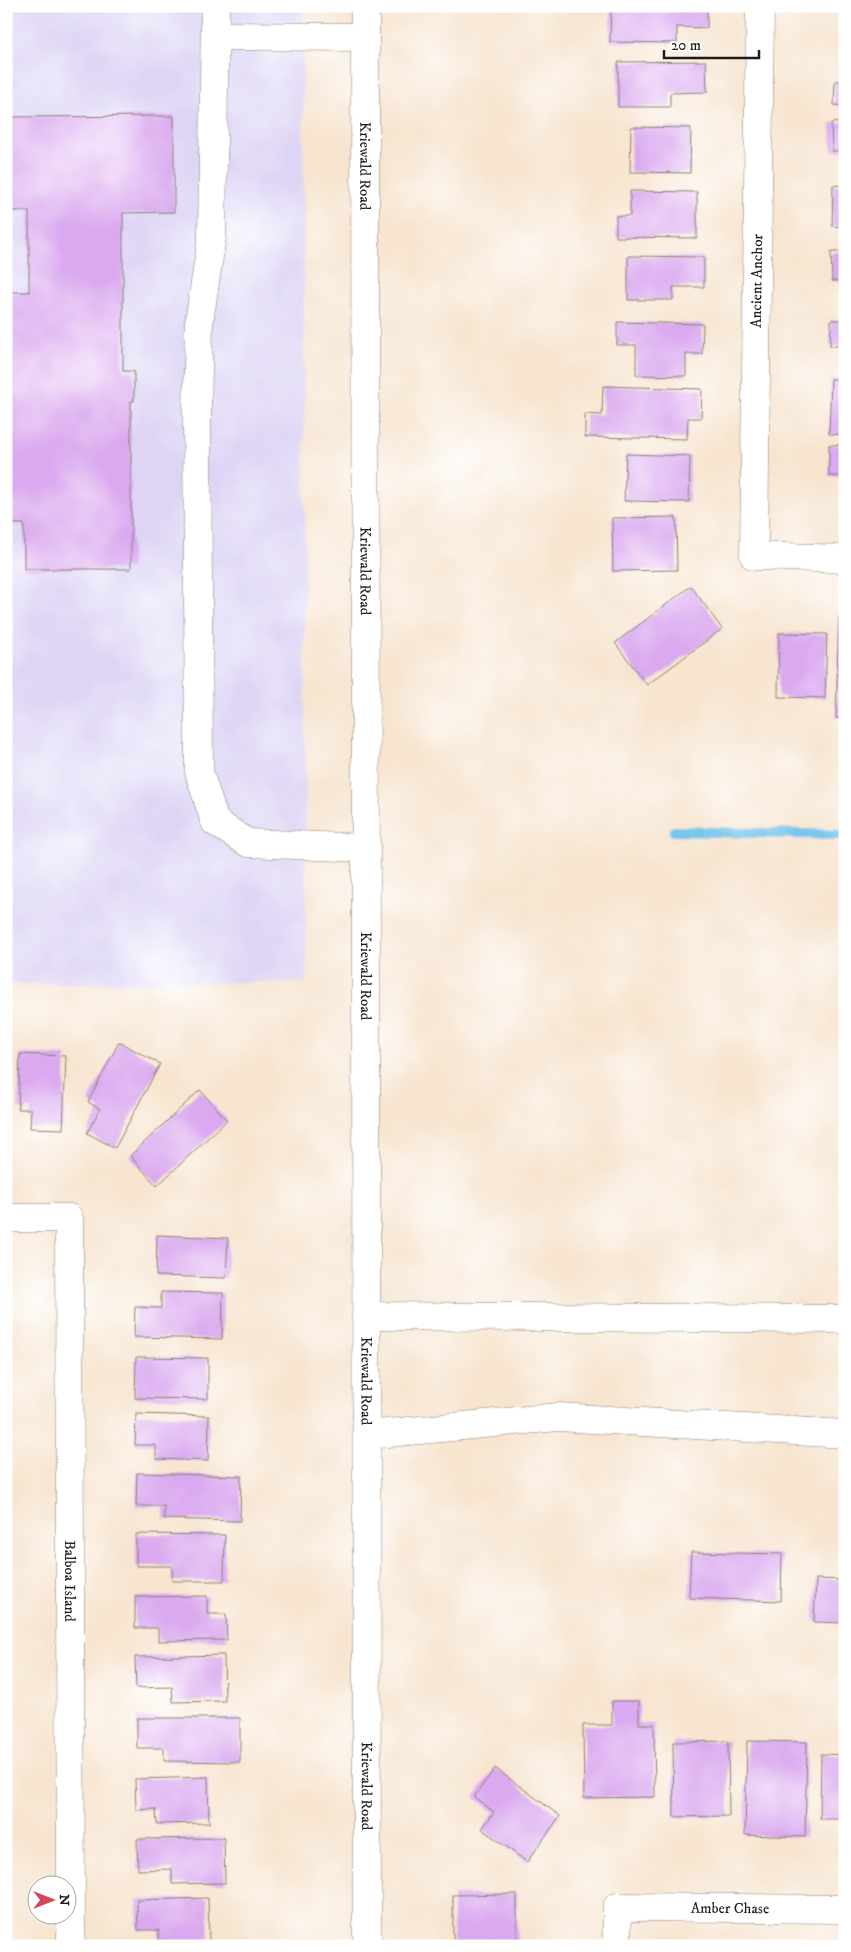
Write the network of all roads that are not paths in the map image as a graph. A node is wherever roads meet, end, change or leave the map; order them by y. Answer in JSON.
{"nodes":[{"id":1,"x":215,"y":6,"type":"edge"},
{"id":2,"x":365,"y":6,"type":"edge"},
{"id":3,"x":760,"y":6,"type":"edge"},
{"id":4,"x":215,"y":36,"type":"junction"},
{"id":5,"x":365,"y":37,"type":"junction"},
{"id":6,"x":845,"y":559,"type":"edge"},
{"id":7,"x":366,"y":848,"type":"junction"},
{"id":8,"x":6,"y":1218,"type":"edge"},
{"id":9,"x":366,"y":1316,"type":"junction"},
{"id":10,"x":845,"y":1319,"type":"edge"},
{"id":11,"x":845,"y":1434,"type":"edge"},
{"id":12,"x":367,"y":1435,"type":"junction"},
{"id":13,"x":845,"y":1910,"type":"edge"},
{"id":14,"x":71,"y":1946,"type":"edge"},
{"id":15,"x":367,"y":1946,"type":"edge"},
{"id":16,"x":617,"y":1946,"type":"edge"}],
"edges":[{"from":1,"to":4,"type":"street"},
{"from":2,"to":5,"type":"street","name":"Kriewald Road"},
{"from":3,"to":6,"type":"street","name":"Ancient Anchor"},
{"from":4,"to":5,"type":"street"},
{"from":4,"to":7,"type":"street"},
{"from":5,"to":7,"type":"street","name":"Kriewald Road"},
{"from":7,"to":9,"type":"street","name":"Kriewald Road"},
{"from":8,"to":14,"type":"street","name":"Balboa Island"},
{"from":9,"to":10,"type":"street"},
{"from":9,"to":12,"type":"street","name":"Kriewald Road"},
{"from":11,"to":12,"type":"street"},
{"from":12,"to":15,"type":"street","name":"Kriewald Road"},
{"from":13,"to":16,"type":"street","name":"Amber Chase"}]}
